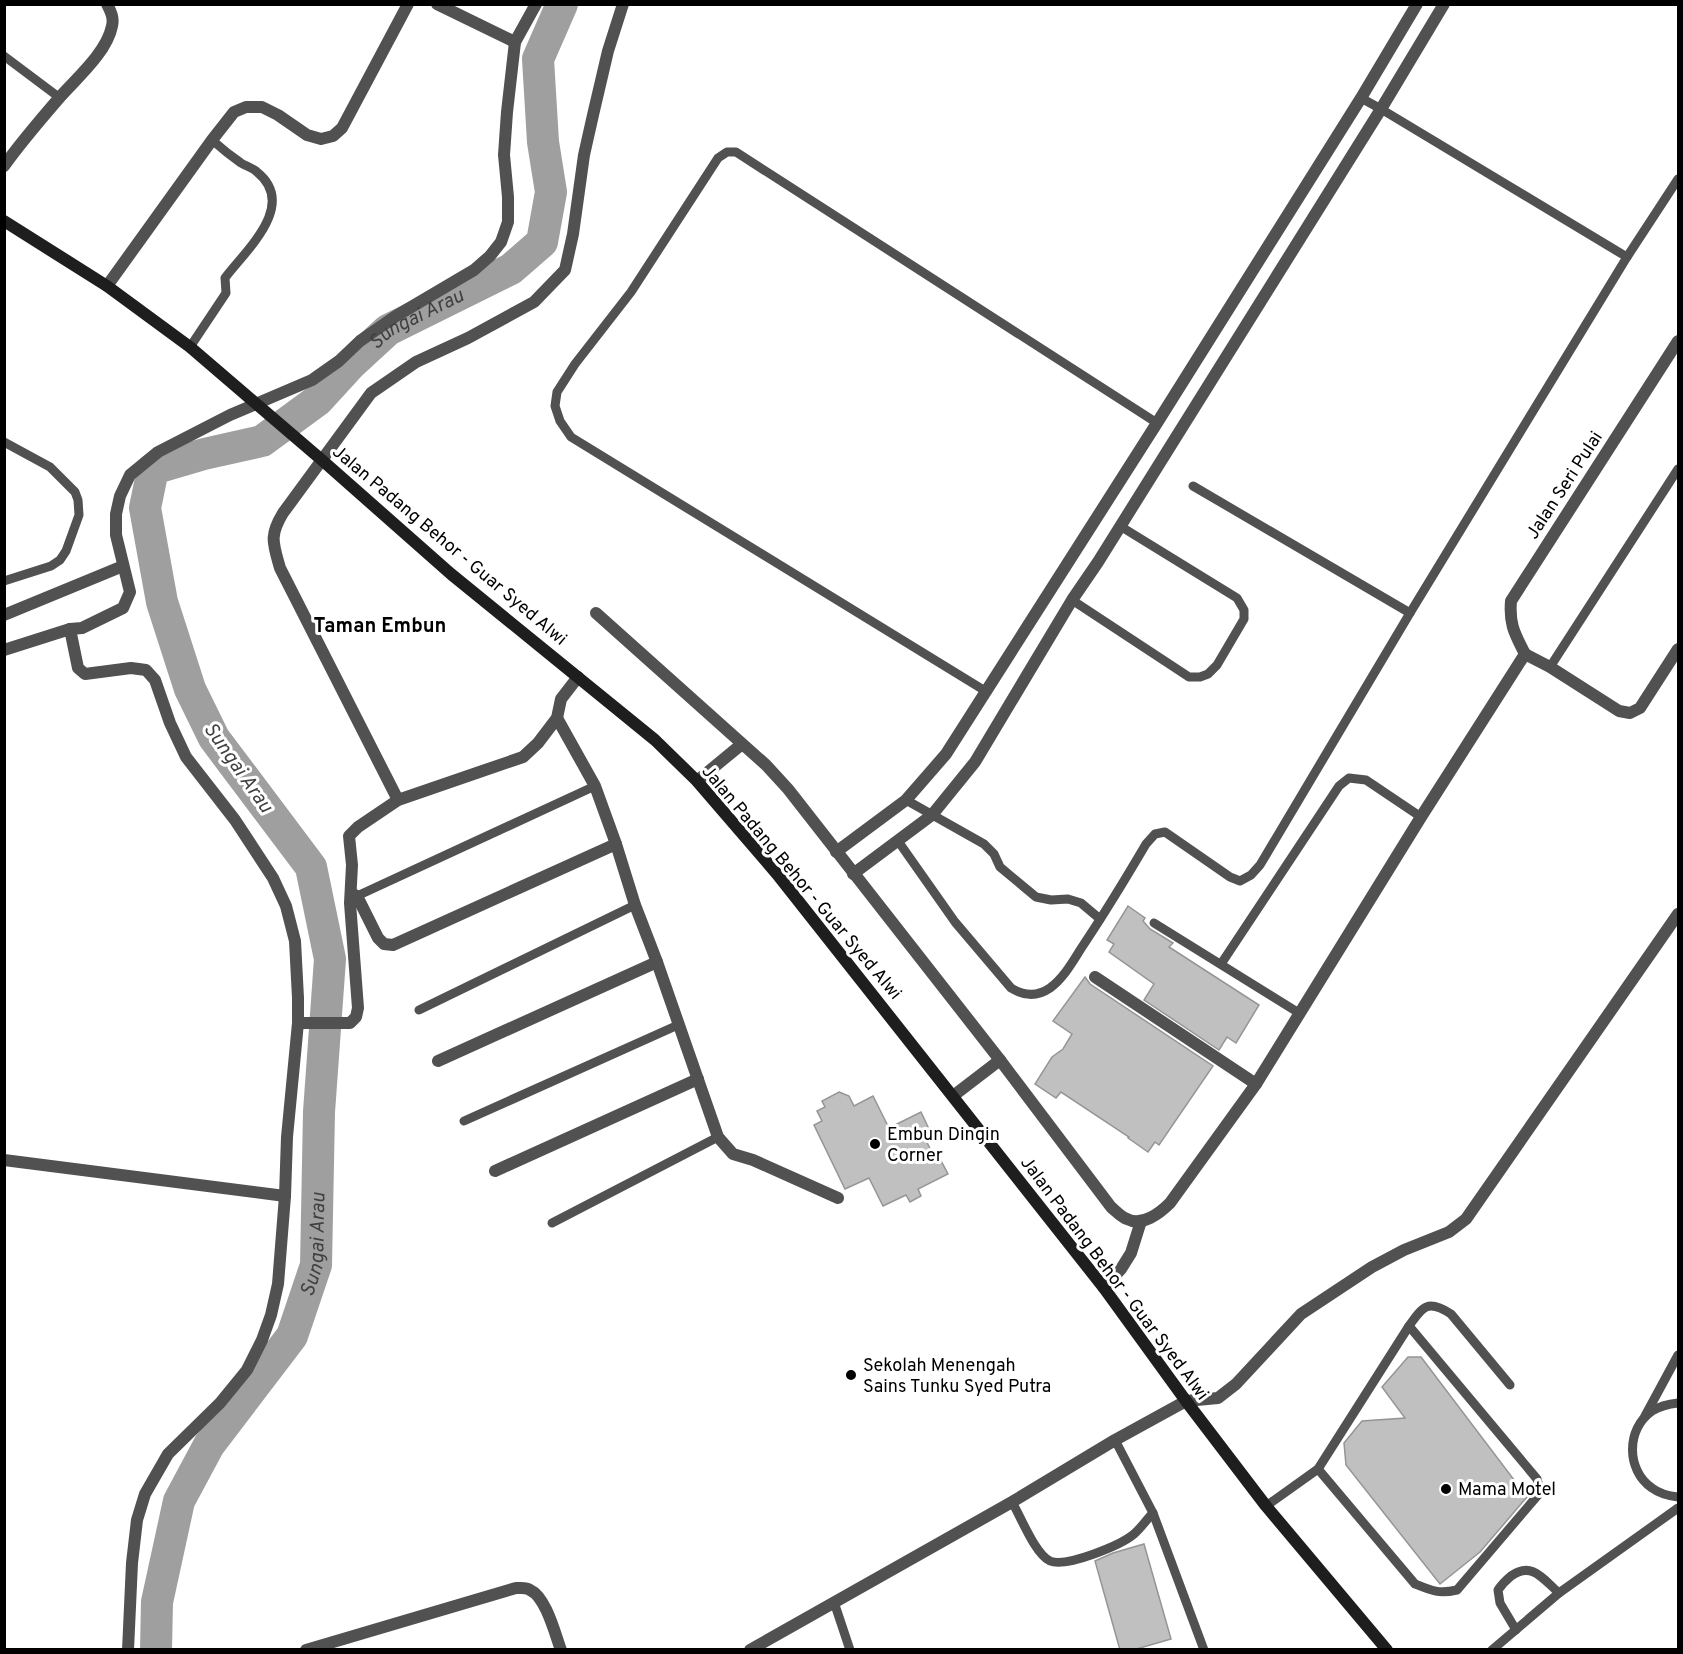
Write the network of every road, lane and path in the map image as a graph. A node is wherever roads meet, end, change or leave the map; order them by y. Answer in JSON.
{"nodes":[{"id":1,"x":107,"y":4,"type":"edge"},
{"id":2,"x":408,"y":4,"type":"edge"},
{"id":3,"x":437,"y":4,"type":"edge"},
{"id":4,"x":536,"y":4,"type":"edge"},
{"id":5,"x":623,"y":4,"type":"edge"},
{"id":6,"x":1417,"y":4,"type":"edge"},
{"id":7,"x":1444,"y":4,"type":"edge"},
{"id":8,"x":515,"y":42,"type":"junction"},
{"id":9,"x":4,"y":56,"type":"edge"},
{"id":10,"x":60,"y":98,"type":"junction"},
{"id":11,"x":1361,"y":98,"type":"junction"},
{"id":12,"x":1381,"y":109,"type":"junction"},
{"id":13,"x":212,"y":140,"type":"junction"},
{"id":14,"x":9,"y":149,"type":"edge"},
{"id":15,"x":4,"y":166,"type":"edge"},
{"id":16,"x":1678,"y":179,"type":"edge"},
{"id":17,"x":4,"y":221,"type":"edge"},
{"id":18,"x":1627,"y":257,"type":"junction"},
{"id":19,"x":107,"y":286,"type":"junction"},
{"id":20,"x":1678,"y":341,"type":"edge"},
{"id":21,"x":190,"y":347,"type":"junction"},
{"id":22,"x":259,"y":406,"type":"junction"},
{"id":23,"x":1157,"y":423,"type":"junction"},
{"id":24,"x":4,"y":442,"type":"edge"},
{"id":25,"x":320,"y":459,"type":"junction"},
{"id":26,"x":1678,"y":469,"type":"edge"},
{"id":27,"x":1193,"y":486,"type":"dead end"},
{"id":28,"x":1120,"y":526,"type":"junction"},
{"id":29,"x":123,"y":566,"type":"junction"},
{"id":30,"x":4,"y":581,"type":"edge"},
{"id":31,"x":1072,"y":600,"type":"junction"},
{"id":32,"x":596,"y":613,"type":"dead end"},
{"id":33,"x":1410,"y":613,"type":"junction"},
{"id":34,"x":4,"y":615,"type":"edge"},
{"id":35,"x":70,"y":632,"type":"junction"},
{"id":36,"x":1678,"y":649,"type":"edge"},
{"id":37,"x":4,"y":650,"type":"edge"},
{"id":38,"x":1525,"y":654,"type":"junction"},
{"id":39,"x":1550,"y":667,"type":"junction"},
{"id":40,"x":578,"y":677,"type":"junction"},
{"id":41,"x":987,"y":692,"type":"junction"},
{"id":42,"x":557,"y":718,"type":"junction"},
{"id":43,"x":742,"y":744,"type":"junction"},
{"id":44,"x":698,"y":781,"type":"junction"},
{"id":45,"x":595,"y":786,"type":"junction"},
{"id":46,"x":398,"y":800,"type":"junction"},
{"id":47,"x":906,"y":800,"type":"junction"},
{"id":48,"x":932,"y":815,"type":"junction"},
{"id":49,"x":1421,"y":817,"type":"junction"},
{"id":50,"x":898,"y":841,"type":"junction"},
{"id":51,"x":616,"y":844,"type":"junction"},
{"id":52,"x":836,"y":852,"type":"junction"},
{"id":53,"x":853,"y":873,"type":"junction"},
{"id":54,"x":354,"y":894,"type":"junction"},
{"id":55,"x":635,"y":904,"type":"junction"},
{"id":56,"x":1678,"y":914,"type":"edge"},
{"id":57,"x":1100,"y":919,"type":"junction"},
{"id":58,"x":1154,"y":923,"type":"dead end"},
{"id":59,"x":657,"y":962,"type":"junction"},
{"id":60,"x":1221,"y":964,"type":"junction"},
{"id":61,"x":1095,"y":977,"type":"dead end"},
{"id":62,"x":419,"y":1010,"type":"dead end"},
{"id":63,"x":1299,"y":1013,"type":"junction"},
{"id":64,"x":303,"y":1023,"type":"junction"},
{"id":65,"x":678,"y":1024,"type":"junction"},
{"id":66,"x":1000,"y":1060,"type":"junction"},
{"id":67,"x":438,"y":1061,"type":"dead end"},
{"id":68,"x":698,"y":1079,"type":"junction"},
{"id":69,"x":1256,"y":1084,"type":"junction"},
{"id":70,"x":953,"y":1096,"type":"junction"},
{"id":71,"x":464,"y":1121,"type":"dead end"},
{"id":72,"x":718,"y":1137,"type":"junction"},
{"id":73,"x":4,"y":1160,"type":"edge"},
{"id":74,"x":495,"y":1171,"type":"dead end"},
{"id":75,"x":285,"y":1197,"type":"junction"},
{"id":76,"x":838,"y":1198,"type":"dead end"},
{"id":77,"x":1141,"y":1221,"type":"junction"},
{"id":78,"x":552,"y":1223,"type":"dead end"},
{"id":79,"x":1104,"y":1288,"type":"junction"},
{"id":80,"x":1409,"y":1326,"type":"junction"},
{"id":81,"x":1678,"y":1355,"type":"edge"},
{"id":82,"x":1510,"y":1385,"type":"dead end"},
{"id":83,"x":1186,"y":1401,"type":"junction"},
{"id":84,"x":1678,"y":1403,"type":"edge"},
{"id":85,"x":1641,"y":1422,"type":"junction"},
{"id":86,"x":1115,"y":1440,"type":"junction"},
{"id":87,"x":1318,"y":1469,"type":"junction"},
{"id":88,"x":1678,"y":1497,"type":"edge"},
{"id":89,"x":1012,"y":1502,"type":"junction"},
{"id":90,"x":1266,"y":1506,"type":"junction"},
{"id":91,"x":1678,"y":1508,"type":"edge"},
{"id":92,"x":1153,"y":1513,"type":"junction"},
{"id":93,"x":1559,"y":1593,"type":"junction"},
{"id":94,"x":834,"y":1602,"type":"junction"},
{"id":95,"x":1516,"y":1630,"type":"junction"},
{"id":96,"x":128,"y":1650,"type":"edge"},
{"id":97,"x":306,"y":1650,"type":"edge"},
{"id":98,"x":561,"y":1650,"type":"edge"},
{"id":99,"x":750,"y":1650,"type":"edge"},
{"id":100,"x":850,"y":1650,"type":"edge"},
{"id":101,"x":1203,"y":1650,"type":"edge"},
{"id":102,"x":1387,"y":1650,"type":"edge"},
{"id":103,"x":1492,"y":1650,"type":"edge"}],
"edges":[{"from":1,"to":10,"type":"street"},
{"from":2,"to":13,"type":"street"},
{"from":3,"to":8,"type":"street"},
{"from":4,"to":8,"type":"street"},
{"from":5,"to":25,"type":"street"},
{"from":6,"to":11,"type":"street"},
{"from":7,"to":12,"type":"street"},
{"from":8,"to":22,"type":"street"},
{"from":9,"to":10,"type":"lane"},
{"from":10,"to":14,"type":"street"},
{"from":11,"to":12,"type":"lane"},
{"from":11,"to":23,"type":"street"},
{"from":12,"to":18,"type":"lane"},
{"from":12,"to":28,"type":"street"},
{"from":13,"to":19,"type":"street"},
{"from":13,"to":21,"type":"lane"},
{"from":14,"to":15,"type":"street"},
{"from":16,"to":18,"type":"lane"},
{"from":17,"to":19,"type":"main road","name":"Jalan Padang Behor - Guar Syed Alwi"},
{"from":18,"to":33,"type":"lane"},
{"from":19,"to":21,"type":"main road","name":"Jalan Padang Behor - Guar Syed Alwi"},
{"from":20,"to":38,"type":"street","name":"Jalan Seri Pulai"},
{"from":21,"to":22,"type":"main road","name":"Jalan Padang Behor - Guar Syed Alwi"},
{"from":22,"to":25,"type":"main road","name":"Jalan Padang Behor - Guar Syed Alwi"},
{"from":22,"to":29,"type":"street"},
{"from":23,"to":41,"type":"street"},
{"from":23,"to":41,"type":"lane"},
{"from":24,"to":30,"type":"lane"},
{"from":25,"to":40,"type":"main road","name":"Jalan Padang Behor - Guar Syed Alwi"},
{"from":25,"to":46,"type":"street"},
{"from":26,"to":39,"type":"lane"},
{"from":27,"to":33,"type":"lane"},
{"from":28,"to":31,"type":"street"},
{"from":28,"to":31,"type":"lane"},
{"from":29,"to":34,"type":"street"},
{"from":29,"to":35,"type":"street"},
{"from":31,"to":48,"type":"street"},
{"from":32,"to":43,"type":"street"},
{"from":33,"to":57,"type":"lane"},
{"from":35,"to":37,"type":"street"},
{"from":35,"to":64,"type":"street"},
{"from":36,"to":39,"type":"street"},
{"from":38,"to":39,"type":"street"},
{"from":38,"to":49,"type":"street"},
{"from":40,"to":42,"type":"street"},
{"from":40,"to":44,"type":"main road","name":"Jalan Padang Behor - Guar Syed Alwi"},
{"from":41,"to":47,"type":"street"},
{"from":42,"to":45,"type":"street"},
{"from":42,"to":46,"type":"street"},
{"from":43,"to":44,"type":"street"},
{"from":43,"to":52,"type":"street"},
{"from":44,"to":70,"type":"main road","name":"Jalan Padang Behor - Guar Syed Alwi"},
{"from":45,"to":51,"type":"street"},
{"from":45,"to":54,"type":"lane"},
{"from":46,"to":54,"type":"street"},
{"from":47,"to":48,"type":"lane"},
{"from":47,"to":52,"type":"street"},
{"from":48,"to":50,"type":"street"},
{"from":48,"to":57,"type":"lane"},
{"from":49,"to":60,"type":"lane"},
{"from":49,"to":63,"type":"street"},
{"from":50,"to":53,"type":"street"},
{"from":50,"to":57,"type":"lane"},
{"from":51,"to":54,"type":"street"},
{"from":51,"to":55,"type":"street"},
{"from":52,"to":53,"type":"street"},
{"from":53,"to":66,"type":"street"},
{"from":54,"to":64,"type":"street"},
{"from":55,"to":59,"type":"street"},
{"from":55,"to":62,"type":"lane"},
{"from":56,"to":83,"type":"street"},
{"from":58,"to":60,"type":"lane"},
{"from":59,"to":65,"type":"street"},
{"from":59,"to":67,"type":"street"},
{"from":60,"to":63,"type":"lane"},
{"from":61,"to":69,"type":"street"},
{"from":63,"to":69,"type":"street"},
{"from":64,"to":75,"type":"street"},
{"from":65,"to":68,"type":"street"},
{"from":65,"to":71,"type":"lane"},
{"from":66,"to":70,"type":"street"},
{"from":66,"to":77,"type":"street"},
{"from":68,"to":72,"type":"street"},
{"from":68,"to":74,"type":"street"},
{"from":69,"to":77,"type":"street"},
{"from":70,"to":79,"type":"main road","name":"Jalan Padang Behor - Guar Syed Alwi"},
{"from":72,"to":76,"type":"street"},
{"from":72,"to":78,"type":"lane"},
{"from":73,"to":75,"type":"street"},
{"from":75,"to":96,"type":"street"},
{"from":77,"to":79,"type":"street"},
{"from":79,"to":83,"type":"main road","name":"Jalan Padang Behor - Guar Syed Alwi"},
{"from":80,"to":82,"type":"lane"},
{"from":80,"to":87,"type":"lane"},
{"from":80,"to":87,"type":"lane"},
{"from":81,"to":85,"type":"lane"},
{"from":83,"to":86,"type":"street"},
{"from":83,"to":90,"type":"main road","name":"Jalan Padang Behor - Guar Syed Alwi"},
{"from":84,"to":85,"type":"lane"},
{"from":85,"to":88,"type":"lane"},
{"from":86,"to":89,"type":"street"},
{"from":86,"to":92,"type":"lane"},
{"from":87,"to":90,"type":"lane"},
{"from":89,"to":92,"type":"lane"},
{"from":89,"to":94,"type":"street"},
{"from":90,"to":102,"type":"main road","name":"Jalan Padang Behor - Guar Syed Alwi"},
{"from":91,"to":93,"type":"lane"},
{"from":92,"to":101,"type":"lane"},
{"from":93,"to":95,"type":"lane"},
{"from":93,"to":95,"type":"lane"},
{"from":94,"to":99,"type":"street"},
{"from":94,"to":100,"type":"lane"},
{"from":95,"to":103,"type":"lane"},
{"from":97,"to":98,"type":"street"}]}
